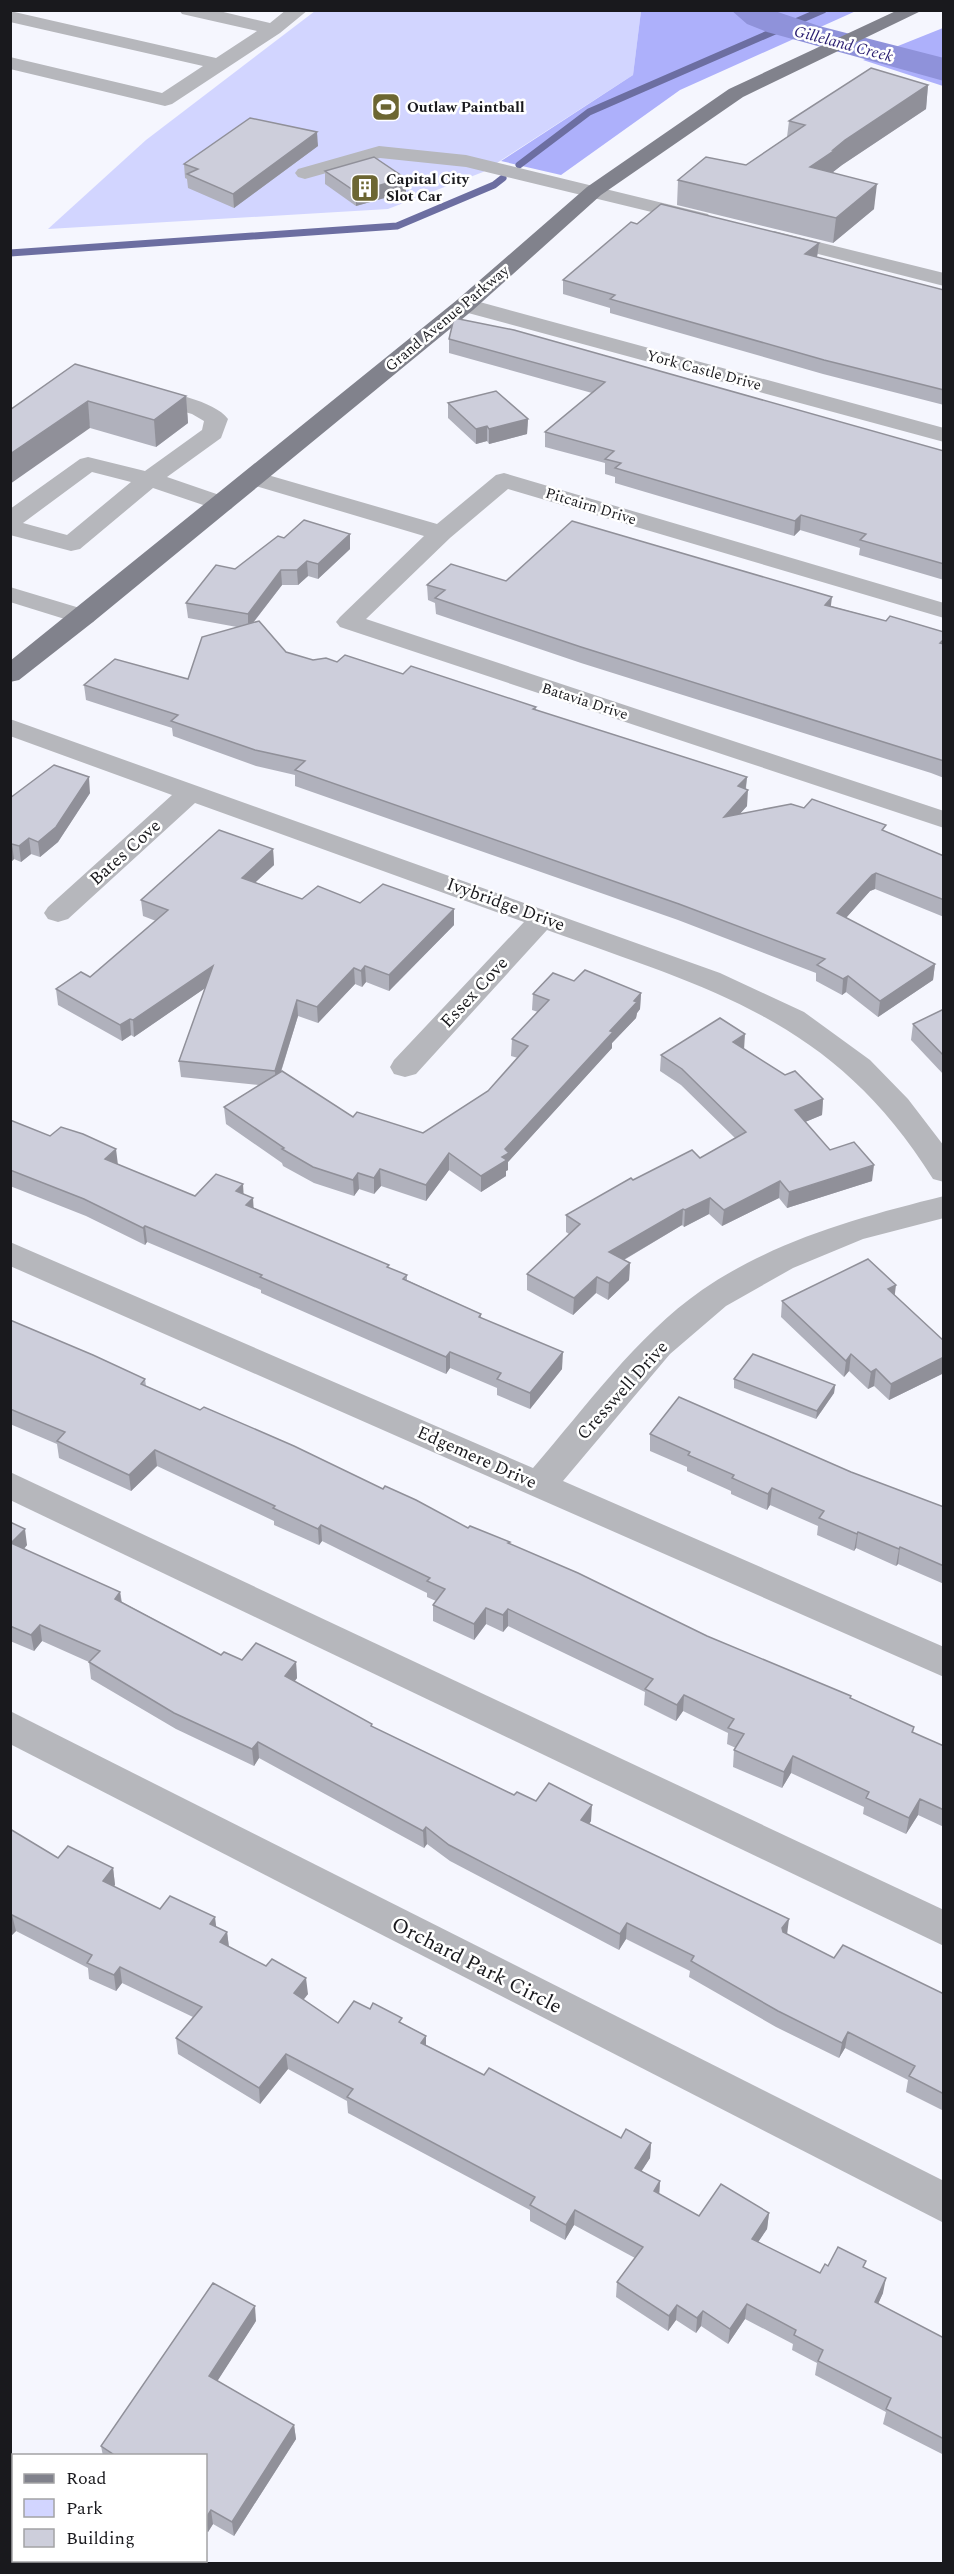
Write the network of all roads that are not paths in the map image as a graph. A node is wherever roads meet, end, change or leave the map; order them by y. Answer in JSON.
{"nodes":[{"id":1,"x":188,"y":10,"type":"edge"},
{"id":2,"x":299,"y":10,"type":"edge"},
{"id":3,"x":914,"y":10,"type":"edge"},
{"id":4,"x":10,"y":15,"type":"edge"},
{"id":5,"x":273,"y":29,"type":"junction"},
{"id":6,"x":10,"y":63,"type":"edge"},
{"id":7,"x":219,"y":64,"type":"junction"},
{"id":8,"x":305,"y":173,"type":"dead end"},
{"id":9,"x":594,"y":191,"type":"junction"},
{"id":10,"x":720,"y":224,"type":"edge"},
{"id":11,"x":752,"y":232,"type":"edge"},
{"id":12,"x":944,"y":280,"type":"edge"},
{"id":13,"x":465,"y":305,"type":"junction"},
{"id":14,"x":119,"y":387,"type":"edge"},
{"id":15,"x":944,"y":435,"type":"edge"},
{"id":16,"x":254,"y":478,"type":"junction"},
{"id":17,"x":149,"y":479,"type":"junction"},
{"id":18,"x":223,"y":504,"type":"junction"},
{"id":19,"x":10,"y":521,"type":"edge"},
{"id":20,"x":10,"y":528,"type":"edge"},
{"id":21,"x":441,"y":533,"type":"junction"},
{"id":22,"x":10,"y":594,"type":"edge"},
{"id":23,"x":944,"y":611,"type":"edge"},
{"id":24,"x":84,"y":617,"type":"junction"},
{"id":25,"x":10,"y":674,"type":"edge"},
{"id":26,"x":10,"y":726,"type":"edge"},
{"id":27,"x":192,"y":791,"type":"junction"},
{"id":28,"x":944,"y":820,"type":"edge"},
{"id":29,"x":58,"y":913,"type":"dead end"},
{"id":30,"x":543,"y":918,"type":"junction"},
{"id":31,"x":405,"y":1067,"type":"dead end"},
{"id":32,"x":944,"y":1172,"type":"edge"},
{"id":33,"x":944,"y":1207,"type":"edge"},
{"id":34,"x":10,"y":1253,"type":"edge"},
{"id":35,"x":10,"y":1485,"type":"edge"},
{"id":36,"x":540,"y":1485,"type":"junction"},
{"id":37,"x":944,"y":1663,"type":"edge"},
{"id":38,"x":10,"y":1726,"type":"edge"},
{"id":39,"x":944,"y":1929,"type":"edge"},
{"id":40,"x":944,"y":2203,"type":"edge"}],
"edges":[{"from":1,"to":5,"type":"street"},
{"from":2,"to":5,"type":"street"},
{"from":3,"to":9,"type":"main road","name":"Grand Avenue Parkway"},
{"from":4,"to":7,"type":"street"},
{"from":5,"to":7,"type":"street"},
{"from":6,"to":7,"type":"street"},
{"from":8,"to":9,"type":"street"},
{"from":9,"to":10,"type":"street"},
{"from":9,"to":13,"type":"main road","name":"Grand Avenue Parkway"},
{"from":11,"to":12,"type":"street"},
{"from":13,"to":15,"type":"street","name":"York Castle Drive"},
{"from":13,"to":16,"type":"main road","name":"Grand Avenue Parkway"},
{"from":14,"to":17,"type":"street"},
{"from":16,"to":18,"type":"main road","name":"Grand Avenue Parkway"},
{"from":16,"to":21,"type":"street"},
{"from":17,"to":18,"type":"street"},
{"from":17,"to":19,"type":"street"},
{"from":17,"to":20,"type":"street"},
{"from":18,"to":24,"type":"main road","name":"Grand Avenue Parkway"},
{"from":21,"to":23,"type":"street","name":"Pitcairn Drive"},
{"from":21,"to":28,"type":"street","name":"Batavia Drive"},
{"from":22,"to":24,"type":"street"},
{"from":24,"to":25,"type":"main road","name":"Grand Avenue Parkway"},
{"from":26,"to":27,"type":"street","name":"Ivybridge Drive"},
{"from":27,"to":29,"type":"street","name":"Bates Cove"},
{"from":27,"to":30,"type":"street","name":"Ivybridge Drive"},
{"from":30,"to":31,"type":"street","name":"Essex Cove"},
{"from":30,"to":32,"type":"street","name":"Ivybridge Drive"},
{"from":33,"to":36,"type":"street","name":"Cresswell Drive"},
{"from":34,"to":36,"type":"street","name":"Edgemere Drive"},
{"from":35,"to":39,"type":"street"},
{"from":36,"to":37,"type":"street","name":"Edgemere Drive"},
{"from":38,"to":40,"type":"street","name":"Orchard Park Circle"}]}
